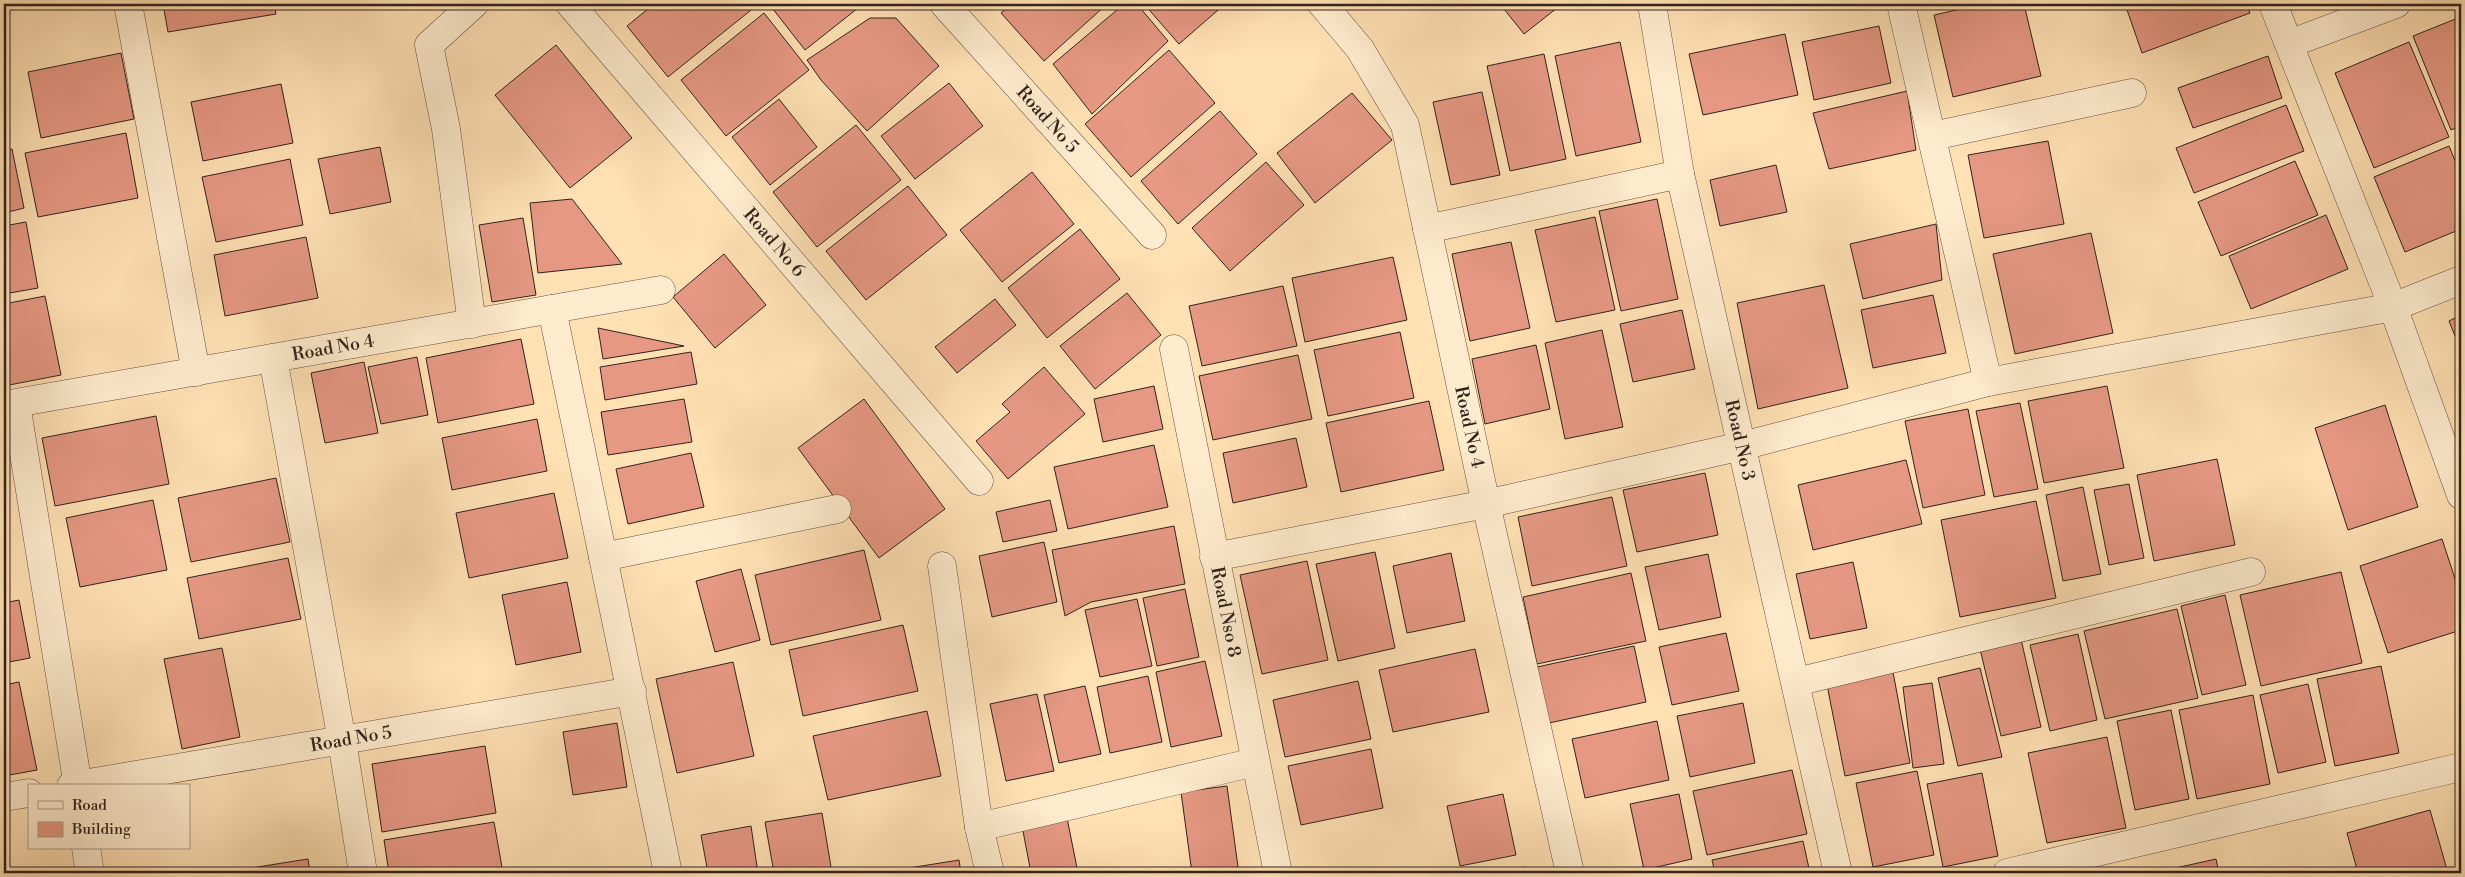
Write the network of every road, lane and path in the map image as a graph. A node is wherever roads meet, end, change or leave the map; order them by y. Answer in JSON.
{"nodes":[{"id":1,"x":128,"y":4,"type":"edge"},
{"id":2,"x":474,"y":4,"type":"edge"},
{"id":3,"x":570,"y":4,"type":"edge"},
{"id":4,"x":944,"y":4,"type":"edge"},
{"id":5,"x":1322,"y":4,"type":"edge"},
{"id":6,"x":1652,"y":4,"type":"edge"},
{"id":7,"x":1901,"y":4,"type":"edge"},
{"id":8,"x":2273,"y":4,"type":"edge"},
{"id":9,"x":2396,"y":4,"type":"edge"},
{"id":10,"x":2289,"y":44,"type":"junction"},
{"id":11,"x":2132,"y":93,"type":"dead end"},
{"id":12,"x":1933,"y":136,"type":"junction"},
{"id":13,"x":1680,"y":174,"type":"junction"},
{"id":14,"x":1427,"y":229,"type":"junction"},
{"id":15,"x":1152,"y":235,"type":"dead end"},
{"id":16,"x":2461,"y":280,"type":"edge"},
{"id":17,"x":661,"y":290,"type":"dead end"},
{"id":18,"x":2393,"y":307,"type":"junction"},
{"id":19,"x":552,"y":309,"type":"junction"},
{"id":20,"x":472,"y":324,"type":"junction"},
{"id":21,"x":1174,"y":349,"type":"dead end"},
{"id":22,"x":273,"y":358,"type":"junction"},
{"id":23,"x":196,"y":372,"type":"junction"},
{"id":24,"x":1988,"y":382,"type":"junction"},
{"id":25,"x":10,"y":405,"type":"edge"},
{"id":26,"x":1742,"y":446,"type":"junction"},
{"id":27,"x":979,"y":481,"type":"dead end"},
{"id":28,"x":2461,"y":495,"type":"edge"},
{"id":29,"x":1486,"y":504,"type":"junction"},
{"id":30,"x":837,"y":509,"type":"dead end"},
{"id":31,"x":603,"y":557,"type":"junction"},
{"id":32,"x":1214,"y":557,"type":"junction"},
{"id":33,"x":942,"y":566,"type":"dead end"},
{"id":34,"x":2251,"y":572,"type":"dead end"},
{"id":35,"x":1796,"y":682,"type":"junction"},
{"id":36,"x":632,"y":691,"type":"junction"},
{"id":37,"x":342,"y":741,"type":"junction"},
{"id":38,"x":1255,"y":762,"type":"junction"},
{"id":39,"x":2461,"y":767,"type":"edge"},
{"id":40,"x":76,"y":784,"type":"edge"},
{"id":41,"x":82,"y":784,"type":"edge"},
{"id":42,"x":28,"y":793,"type":"edge"},
{"id":43,"x":4,"y":797,"type":"edge"},
{"id":44,"x":979,"y":827,"type":"junction"},
{"id":45,"x":86,"y":850,"type":"edge"},
{"id":46,"x":90,"y":873,"type":"edge"},
{"id":47,"x":362,"y":873,"type":"edge"},
{"id":48,"x":668,"y":873,"type":"edge"},
{"id":49,"x":990,"y":873,"type":"edge"},
{"id":50,"x":1278,"y":873,"type":"edge"},
{"id":51,"x":1570,"y":873,"type":"edge"},
{"id":52,"x":1838,"y":873,"type":"edge"},
{"id":53,"x":2007,"y":873,"type":"edge"}],
"edges":[{"from":1,"to":23,"type":"street"},
{"from":2,"to":20,"type":"street"},
{"from":3,"to":27,"type":"street","name":"Road No 6"},
{"from":4,"to":15,"type":"street","name":"Road No 5"},
{"from":5,"to":14,"type":"street","name":"Road No 4"},
{"from":6,"to":13,"type":"street","name":"Road No 3"},
{"from":7,"to":12,"type":"street"},
{"from":8,"to":10,"type":"street"},
{"from":9,"to":10,"type":"street"},
{"from":10,"to":18,"type":"street"},
{"from":11,"to":12,"type":"street"},
{"from":12,"to":24,"type":"street"},
{"from":13,"to":14,"type":"street"},
{"from":13,"to":26,"type":"street","name":"Road No 3"},
{"from":14,"to":29,"type":"street","name":"Road No 4"},
{"from":16,"to":18,"type":"street"},
{"from":17,"to":19,"type":"street","name":"Road No 4"},
{"from":18,"to":24,"type":"street"},
{"from":18,"to":28,"type":"street"},
{"from":19,"to":20,"type":"street","name":"Road No 4"},
{"from":19,"to":31,"type":"street"},
{"from":20,"to":22,"type":"street","name":"Road No 4"},
{"from":21,"to":32,"type":"street","name":"Road Nso 8"},
{"from":22,"to":23,"type":"street","name":"Road No 4"},
{"from":22,"to":37,"type":"street"},
{"from":23,"to":25,"type":"street","name":"Road No 4"},
{"from":24,"to":26,"type":"street"},
{"from":25,"to":40,"type":"street"},
{"from":26,"to":29,"type":"street"},
{"from":26,"to":35,"type":"street","name":"Road No 3"},
{"from":29,"to":32,"type":"street"},
{"from":29,"to":51,"type":"street","name":"Road No 4"},
{"from":30,"to":31,"type":"street"},
{"from":31,"to":36,"type":"street"},
{"from":32,"to":38,"type":"street","name":"Road Nso 8"},
{"from":33,"to":44,"type":"street"},
{"from":34,"to":35,"type":"street"},
{"from":35,"to":52,"type":"street","name":"Road No 3"},
{"from":36,"to":37,"type":"street","name":"Road No 5"},
{"from":36,"to":48,"type":"street"},
{"from":37,"to":41,"type":"street","name":"Road No 5"},
{"from":37,"to":47,"type":"street"},
{"from":38,"to":44,"type":"street"},
{"from":38,"to":50,"type":"street","name":"Road Nso 8"},
{"from":39,"to":53,"type":"street"},
{"from":42,"to":43,"type":"street"},
{"from":44,"to":49,"type":"street"},
{"from":45,"to":46,"type":"street"}]}
